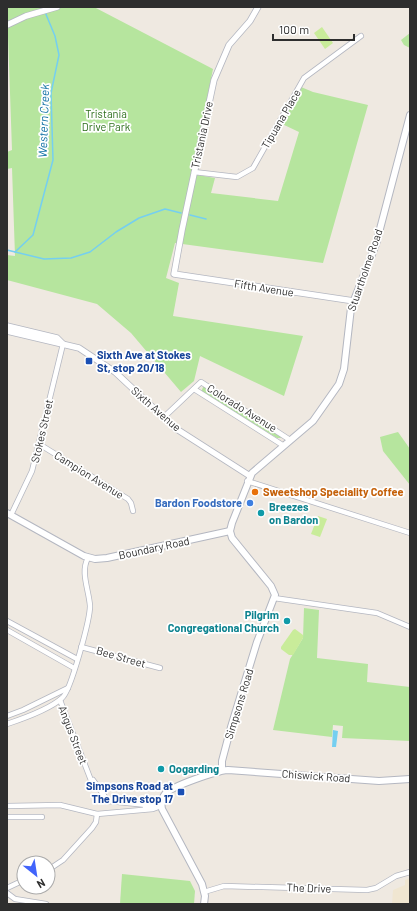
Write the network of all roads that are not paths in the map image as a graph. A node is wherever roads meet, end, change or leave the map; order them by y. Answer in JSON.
{"nodes":[{"id":1,"x":57,"y":7,"type":"edge"},
{"id":2,"x":258,"y":7,"type":"edge"},
{"id":3,"x":7,"y":25,"type":"edge"},
{"id":4,"x":361,"y":36,"type":"dead end"},
{"id":5,"x":410,"y":115,"type":"edge"},
{"id":6,"x":194,"y":172,"type":"junction"},
{"id":7,"x":174,"y":274,"type":"joint"},
{"id":8,"x":354,"y":302,"type":"junction"},
{"id":9,"x":7,"y":326,"type":"edge"},
{"id":10,"x":7,"y":331,"type":"edge"},
{"id":11,"x":63,"y":344,"type":"junction"},
{"id":12,"x":194,"y":389,"type":"junction"},
{"id":13,"x":163,"y":418,"type":"junction"},
{"id":14,"x":290,"y":440,"type":"junction"},
{"id":15,"x":39,"y":444,"type":"junction"},
{"id":16,"x":284,"y":446,"type":"junction"},
{"id":17,"x":249,"y":479,"type":"junction"},
{"id":18,"x":133,"y":511,"type":"dead end"},
{"id":19,"x":9,"y":514,"type":"edge"},
{"id":20,"x":230,"y":531,"type":"junction"},
{"id":21,"x":410,"y":533,"type":"edge"},
{"id":22,"x":88,"y":558,"type":"junction"},
{"id":23,"x":274,"y":598,"type":"junction"},
{"id":24,"x":7,"y":621,"type":"edge"},
{"id":25,"x":410,"y":627,"type":"edge"},
{"id":26,"x":7,"y":630,"type":"edge"},
{"id":27,"x":81,"y":647,"type":"junction"},
{"id":28,"x":77,"y":659,"type":"junction"},
{"id":29,"x":74,"y":668,"type":"junction"},
{"id":30,"x":160,"y":668,"type":"dead end"},
{"id":31,"x":68,"y":688,"type":"junction"},
{"id":32,"x":60,"y":700,"type":"junction"},
{"id":33,"x":9,"y":715,"type":"edge"},
{"id":34,"x":13,"y":722,"type":"junction"},
{"id":35,"x":7,"y":724,"type":"edge"},
{"id":36,"x":86,"y":770,"type":"junction"},
{"id":37,"x":222,"y":770,"type":"junction"},
{"id":38,"x":410,"y":779,"type":"edge"},
{"id":39,"x":92,"y":783,"type":"dead end"},
{"id":40,"x":148,"y":805,"type":"junction"},
{"id":41,"x":7,"y":806,"type":"edge"},
{"id":42,"x":161,"y":806,"type":"junction"},
{"id":43,"x":142,"y":809,"type":"junction"},
{"id":44,"x":97,"y":814,"type":"junction"},
{"id":45,"x":7,"y":817,"type":"edge"},
{"id":46,"x":42,"y":817,"type":"dead end"},
{"id":47,"x":56,"y":865,"type":"edge"},
{"id":48,"x":410,"y":872,"type":"edge"},
{"id":49,"x":204,"y":892,"type":"junction"},
{"id":50,"x":7,"y":893,"type":"edge"},
{"id":51,"x":46,"y":904,"type":"edge"},
{"id":52,"x":204,"y":904,"type":"edge"}],
"edges":[{"from":1,"to":3,"type":"street"},
{"from":2,"to":6,"type":"street","name":"Tristania Drive"},
{"from":4,"to":6,"type":"street","name":"Tipuana Place"},
{"from":5,"to":8,"type":"main road","name":"Stuartholme Road"},
{"from":6,"to":7,"type":"street","name":"Tristania Drive"},
{"from":7,"to":8,"type":"street","name":"Fifth Avenue"},
{"from":8,"to":14,"type":"main road","name":"Stuartholme Road"},
{"from":9,"to":11,"type":"street","name":"Sixth Avenue"},
{"from":10,"to":11,"type":"street","name":"Sixth Avenue"},
{"from":11,"to":13,"type":"street","name":"Sixth Avenue"},
{"from":11,"to":15,"type":"street","name":"Stokes Street"},
{"from":12,"to":13,"type":"street","name":"Colorado Avenue"},
{"from":12,"to":14,"type":"street","name":"Colorado Avenue"},
{"from":12,"to":16,"type":"street","name":"Colorado Avenue"},
{"from":13,"to":17,"type":"street","name":"Sixth Avenue"},
{"from":14,"to":16,"type":"main road","name":"Stuartholme Road"},
{"from":15,"to":18,"type":"street","name":"Campion Avenue"},
{"from":15,"to":19,"type":"street","name":"Stokes Street"},
{"from":16,"to":17,"type":"main road","name":"Stuartholme Road"},
{"from":17,"to":20,"type":"main road","name":"Stuartholme Road"},
{"from":17,"to":21,"type":"street"},
{"from":19,"to":22,"type":"main road","name":"Boundary Road"},
{"from":20,"to":22,"type":"main road","name":"Boundary Road"},
{"from":20,"to":23,"type":"main road"},
{"from":22,"to":27,"type":"street"},
{"from":23,"to":25,"type":"street"},
{"from":23,"to":37,"type":"main road","name":"Simpsons Road"},
{"from":24,"to":28,"type":"street"},
{"from":26,"to":29,"type":"street"},
{"from":27,"to":28,"type":"street"},
{"from":27,"to":30,"type":"street","name":"Bee Street"},
{"from":28,"to":29,"type":"street"},
{"from":29,"to":31,"type":"street"},
{"from":31,"to":32,"type":"street"},
{"from":31,"to":33,"type":"street"},
{"from":32,"to":34,"type":"street"},
{"from":32,"to":36,"type":"street","name":"Angus Street"},
{"from":33,"to":34,"type":"street"},
{"from":34,"to":35,"type":"street"},
{"from":36,"to":39,"type":"street","name":"Angus Street"},
{"from":36,"to":40,"type":"street","name":"Angus Street"},
{"from":37,"to":38,"type":"main road","name":"Chiswick Road"},
{"from":37,"to":42,"type":"main road"},
{"from":40,"to":42,"type":"street"},
{"from":40,"to":43,"type":"street"},
{"from":41,"to":44,"type":"street"},
{"from":42,"to":43,"type":"street"},
{"from":42,"to":49,"type":"main road"},
{"from":43,"to":44,"type":"street"},
{"from":44,"to":47,"type":"street"},
{"from":45,"to":46,"type":"street"},
{"from":48,"to":49,"type":"street","name":"The Drive"},
{"from":49,"to":52,"type":"main road"},
{"from":50,"to":51,"type":"street"}]}
